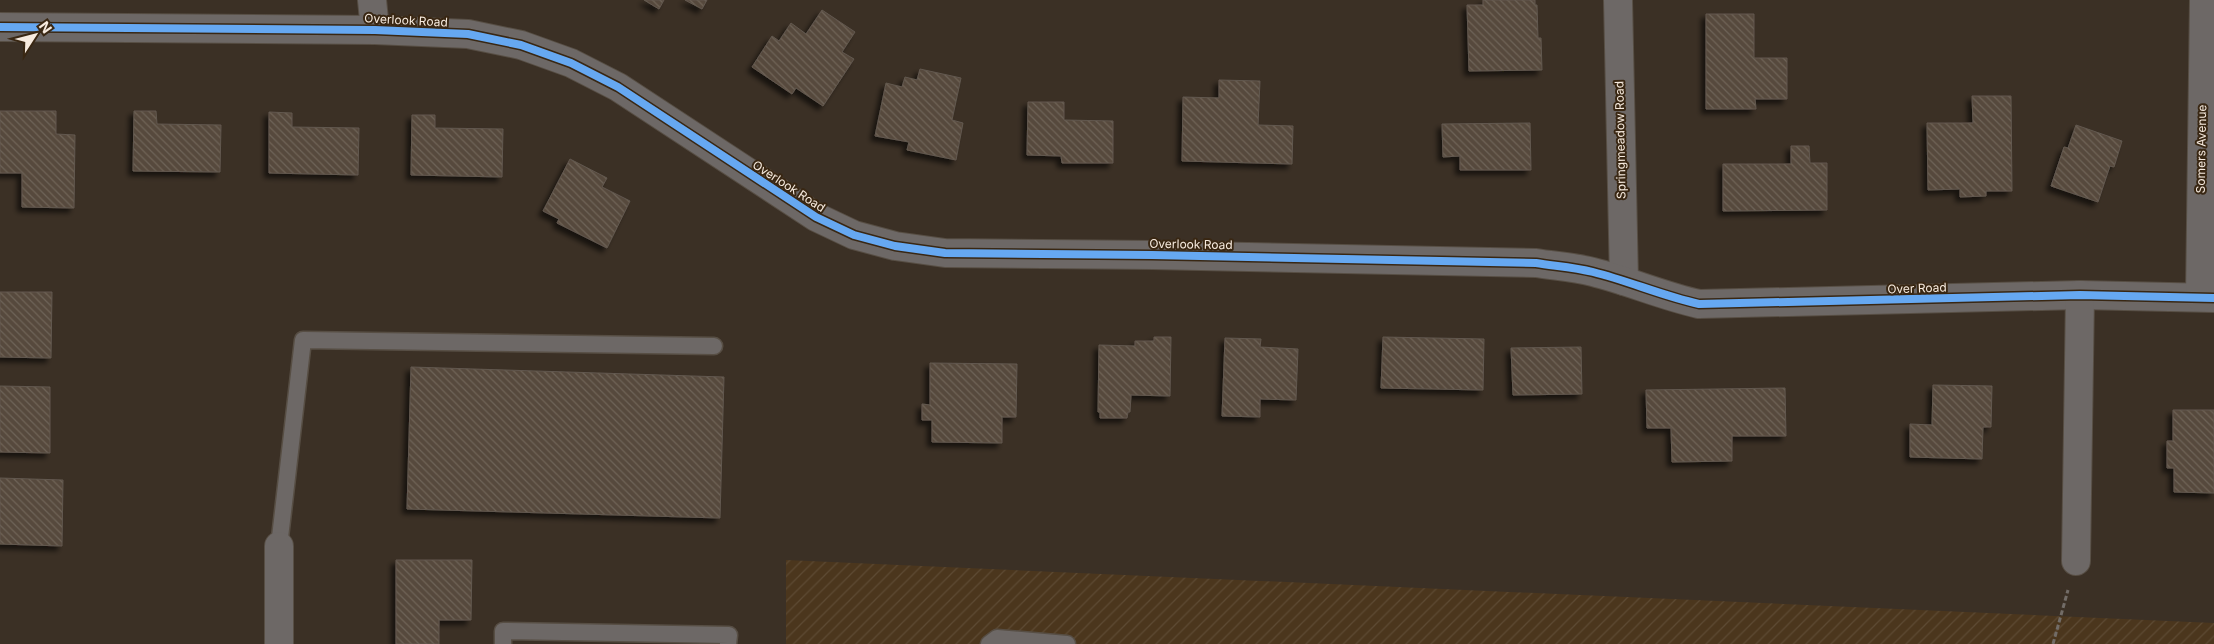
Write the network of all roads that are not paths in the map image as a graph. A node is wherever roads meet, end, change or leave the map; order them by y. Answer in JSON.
{"nodes":[{"id":1,"x":372,"y":0,"type":"edge"},
{"id":2,"x":1618,"y":0,"type":"edge"},
{"id":3,"x":2204,"y":0,"type":"edge"},
{"id":4,"x":0,"y":27,"type":"edge"},
{"id":5,"x":375,"y":30,"type":"junction"},
{"id":6,"x":1624,"y":281,"type":"junction"},
{"id":7,"x":2080,"y":295,"type":"junction"},
{"id":8,"x":2207,"y":298,"type":"edge"},
{"id":9,"x":714,"y":346,"type":"dead end"},
{"id":10,"x":279,"y":546,"type":"joint"},
{"id":11,"x":2076,"y":561,"type":"road end"},
{"id":12,"x":279,"y":644,"type":"edge"},
{"id":13,"x":503,"y":644,"type":"edge"},
{"id":14,"x":728,"y":644,"type":"edge"},
{"id":15,"x":989,"y":644,"type":"edge"},
{"id":16,"x":1067,"y":644,"type":"edge"}],
"edges":[{"from":1,"to":5,"type":"street"},
{"from":2,"to":6,"type":"street","name":"Springmeadow Road"},
{"from":3,"to":8,"type":"street","name":"Somers Avenue"},
{"from":4,"to":5,"type":"street","name":"Overlook Road"},
{"from":5,"to":6,"type":"street","name":"Overlook Road"},
{"from":6,"to":7,"type":"street","name":"Over Road"},
{"from":7,"to":8,"type":"street","name":"Over Road"},
{"from":7,"to":11,"type":"street"},
{"from":9,"to":10,"type":"lane"},
{"from":10,"to":12,"type":"street"},
{"from":13,"to":14,"type":"lane"},
{"from":15,"to":16,"type":"lane"}]}
